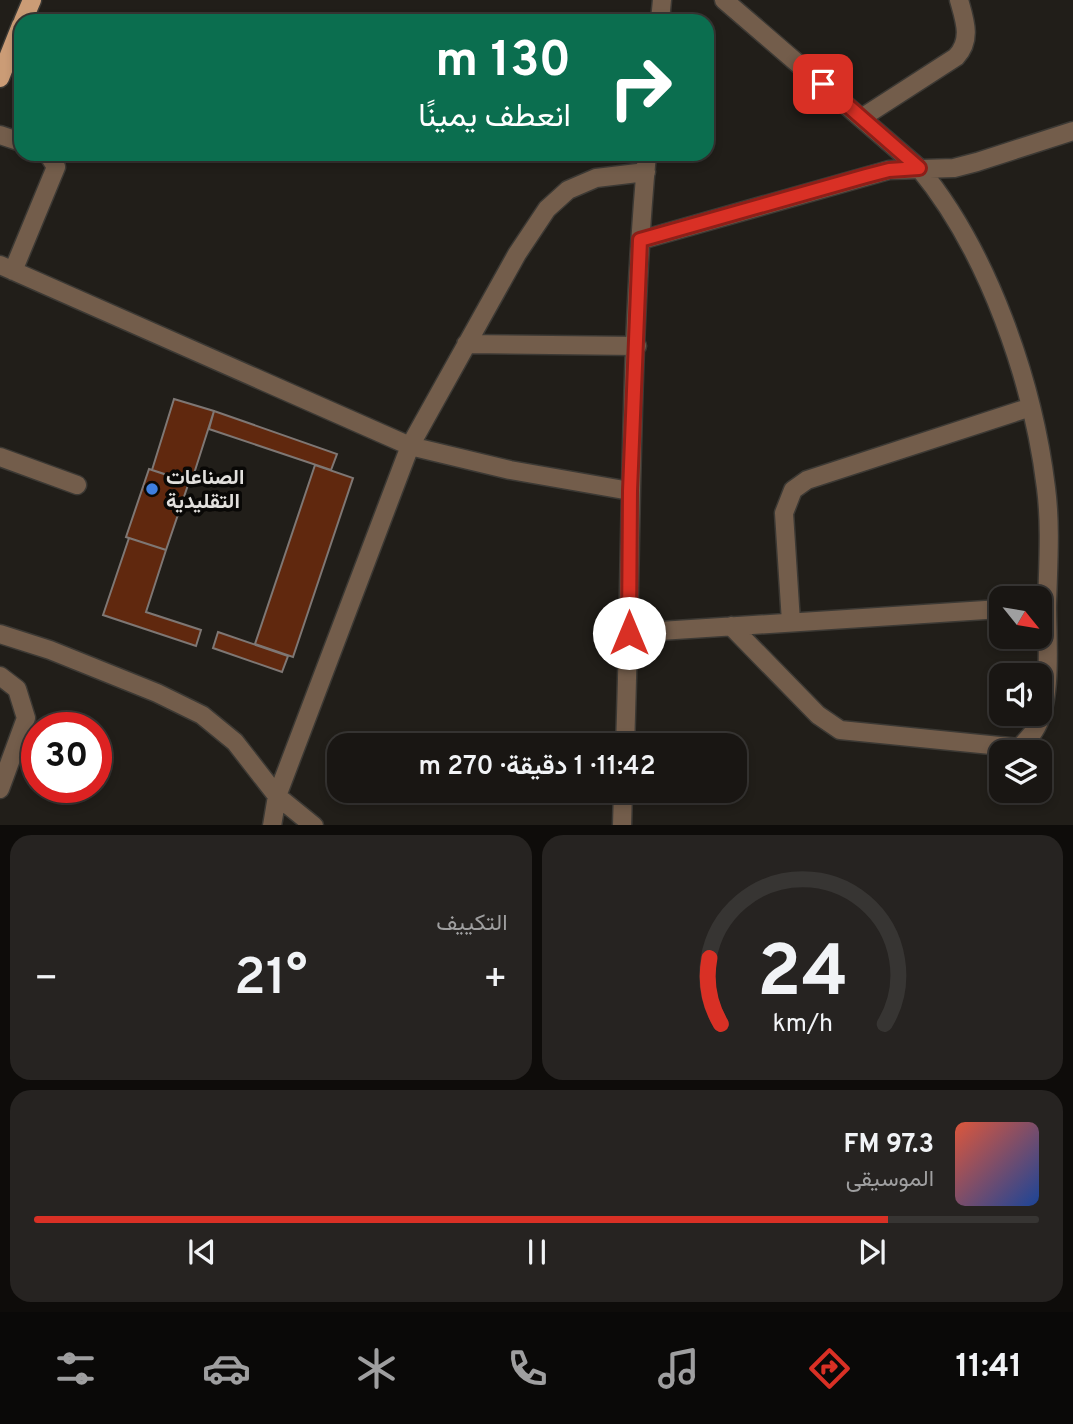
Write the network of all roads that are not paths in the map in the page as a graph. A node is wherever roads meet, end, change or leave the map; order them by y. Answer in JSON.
{"nodes":[{"id":1,"x":724,"y":0,"type":"edge"},
{"id":2,"x":959,"y":0,"type":"edge"},
{"id":3,"x":14,"y":43,"type":"edge"},
{"id":4,"x":0,"y":78,"type":"edge"},
{"id":5,"x":863,"y":117,"type":"junction"},
{"id":6,"x":1073,"y":131,"type":"edge"},
{"id":7,"x":53,"y":161,"type":"edge"},
{"id":8,"x":646,"y":163,"type":"edge"},
{"id":9,"x":919,"y":168,"type":"junction"},
{"id":10,"x":640,"y":240,"type":"junction"},
{"id":11,"x":7,"y":268,"type":"edge"},
{"id":12,"x":466,"y":344,"type":"junction"},
{"id":13,"x":637,"y":346,"type":"junction"},
{"id":14,"x":1031,"y":407,"type":"junction"},
{"id":15,"x":410,"y":446,"type":"junction"},
{"id":16,"x":0,"y":457,"type":"edge"},
{"id":17,"x":77,"y":485,"type":"dead end"},
{"id":18,"x":630,"y":491,"type":"junction"},
{"id":19,"x":1045,"y":586,"type":"edge"},
{"id":20,"x":989,"y":609,"type":"edge"},
{"id":21,"x":791,"y":622,"type":"junction"},
{"id":22,"x":732,"y":626,"type":"junction"},
{"id":23,"x":629,"y":633,"type":"junction"},
{"id":24,"x":0,"y":634,"type":"edge"},
{"id":25,"x":1045,"y":649,"type":"edge"},
{"id":26,"x":0,"y":676,"type":"edge"},
{"id":27,"x":625,"y":733,"type":"edge"},
{"id":28,"x":0,"y":789,"type":"edge"},
{"id":29,"x":277,"y":796,"type":"junction"},
{"id":30,"x":623,"y":803,"type":"edge"},
{"id":31,"x":272,"y":825,"type":"edge"},
{"id":32,"x":314,"y":825,"type":"edge"},
{"id":33,"x":622,"y":825,"type":"edge"}],
"edges":[{"from":1,"to":5,"type":"street"},
{"from":2,"to":5,"type":"street"},
{"from":3,"to":4,"type":"main road"},
{"from":5,"to":9,"type":"street"},
{"from":6,"to":9,"type":"street"},
{"from":7,"to":11,"type":"street"},
{"from":8,"to":10,"type":"street"},
{"from":8,"to":12,"type":"street"},
{"from":9,"to":10,"type":"street"},
{"from":9,"to":14,"type":"street"},
{"from":10,"to":13,"type":"street"},
{"from":11,"to":15,"type":"street"},
{"from":12,"to":13,"type":"street"},
{"from":12,"to":15,"type":"street"},
{"from":13,"to":18,"type":"street"},
{"from":14,"to":19,"type":"street"},
{"from":14,"to":21,"type":"street"},
{"from":15,"to":18,"type":"street"},
{"from":15,"to":29,"type":"street"},
{"from":16,"to":17,"type":"street"},
{"from":18,"to":23,"type":"street"},
{"from":20,"to":21,"type":"street"},
{"from":21,"to":22,"type":"street"},
{"from":22,"to":23,"type":"street"},
{"from":22,"to":25,"type":"street"},
{"from":23,"to":27,"type":"street"},
{"from":24,"to":29,"type":"street"},
{"from":26,"to":28,"type":"street"},
{"from":29,"to":31,"type":"street"},
{"from":29,"to":32,"type":"street"},
{"from":30,"to":33,"type":"street"}]}
